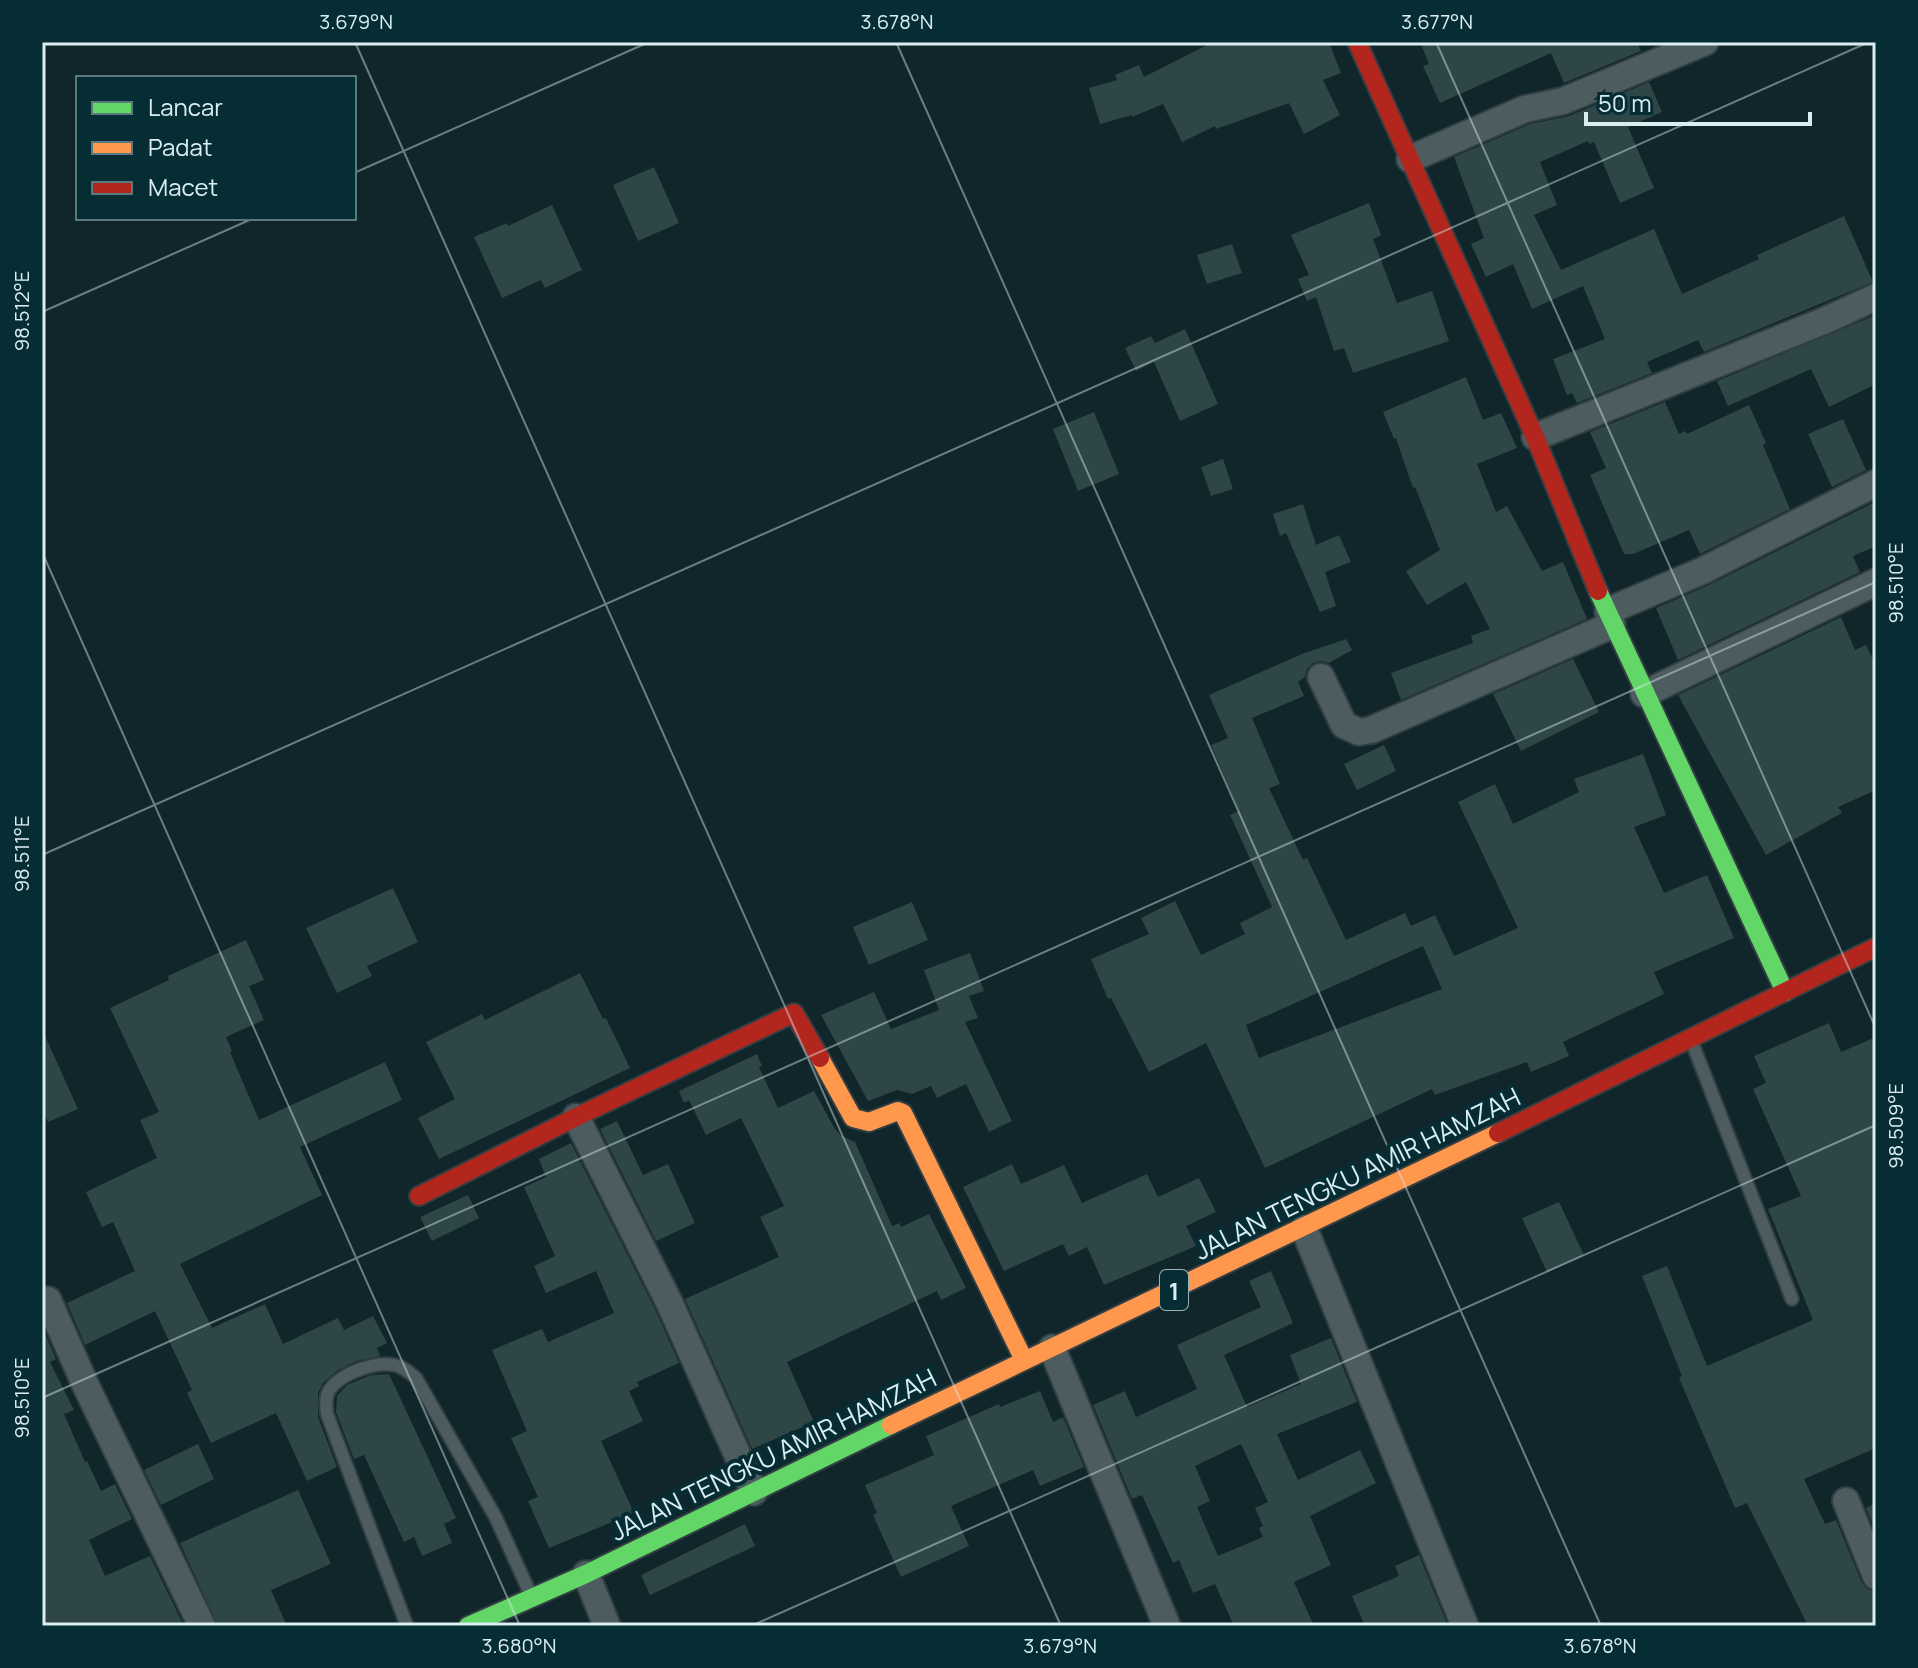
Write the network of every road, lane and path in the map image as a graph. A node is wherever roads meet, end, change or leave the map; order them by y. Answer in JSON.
{"nodes":[{"id":1,"x":1357,"y":42,"type":"edge"},
{"id":2,"x":1705,"y":42,"type":"edge"},
{"id":3,"x":1410,"y":159,"type":"junction"},
{"id":4,"x":1876,"y":297,"type":"edge"},
{"id":5,"x":1535,"y":437,"type":"junction"},
{"id":6,"x":1876,"y":483,"type":"edge"},
{"id":7,"x":1876,"y":582,"type":"edge"},
{"id":8,"x":1610,"y":618,"type":"junction"},
{"id":9,"x":1321,"y":677,"type":"dead end"},
{"id":10,"x":1644,"y":694,"type":"junction"},
{"id":11,"x":1876,"y":947,"type":"edge"},
{"id":12,"x":1785,"y":992,"type":"junction"},
{"id":13,"x":1690,"y":1038,"type":"junction"},
{"id":14,"x":576,"y":1117,"type":"junction"},
{"id":15,"x":419,"y":1196,"type":"dead end"},
{"id":16,"x":1304,"y":1228,"type":"junction"},
{"id":17,"x":1792,"y":1299,"type":"dead end"},
{"id":18,"x":48,"y":1300,"type":"dead end"},
{"id":19,"x":1052,"y":1348,"type":"junction"},
{"id":20,"x":1024,"y":1360,"type":"junction"},
{"id":21,"x":754,"y":1492,"type":"junction"},
{"id":22,"x":1846,"y":1501,"type":"dead end"},
{"id":23,"x":586,"y":1574,"type":"junction"},
{"id":24,"x":1876,"y":1576,"type":"edge"},
{"id":25,"x":532,"y":1597,"type":"junction"},
{"id":26,"x":202,"y":1626,"type":"edge"},
{"id":27,"x":407,"y":1626,"type":"edge"},
{"id":28,"x":468,"y":1626,"type":"edge"},
{"id":29,"x":607,"y":1626,"type":"edge"},
{"id":30,"x":1167,"y":1626,"type":"edge"},
{"id":31,"x":1465,"y":1626,"type":"edge"}],
"edges":[{"from":1,"to":3,"type":"main road"},
{"from":2,"to":3,"type":"street"},
{"from":3,"to":5,"type":"main road"},
{"from":4,"to":5,"type":"street"},
{"from":5,"to":8,"type":"main road"},
{"from":6,"to":8,"type":"street"},
{"from":7,"to":10,"type":"street"},
{"from":8,"to":9,"type":"street"},
{"from":8,"to":10,"type":"main road"},
{"from":10,"to":12,"type":"main road"},
{"from":11,"to":12,"type":"main road","name":"JALAN TENGKU AMIR HAMZAH","number":"1"},
{"from":12,"to":13,"type":"main road","name":"JALAN TENGKU AMIR HAMZAH","number":"1"},
{"from":13,"to":16,"type":"main road","name":"JALAN TENGKU AMIR HAMZAH","number":"1"},
{"from":13,"to":17,"type":"lane"},
{"from":14,"to":15,"type":"main road"},
{"from":14,"to":20,"type":"main road"},
{"from":14,"to":21,"type":"street"},
{"from":16,"to":19,"type":"main road","name":"JALAN TENGKU AMIR HAMZAH","number":"1"},
{"from":16,"to":31,"type":"street"},
{"from":18,"to":26,"type":"street"},
{"from":19,"to":20,"type":"main road","name":"JALAN TENGKU AMIR HAMZAH","number":"1"},
{"from":19,"to":30,"type":"street"},
{"from":20,"to":21,"type":"main road","name":"JALAN TENGKU AMIR HAMZAH","number":"1"},
{"from":21,"to":23,"type":"main road","name":"JALAN TENGKU AMIR HAMZAH","number":"1"},
{"from":22,"to":24,"type":"street"},
{"from":23,"to":25,"type":"main road","name":"JALAN TENGKU AMIR HAMZAH","number":"1"},
{"from":23,"to":29,"type":"street"},
{"from":25,"to":27,"type":"lane"},
{"from":25,"to":28,"type":"main road","name":"JALAN TENGKU AMIR HAMZAH","number":"1"}]}
